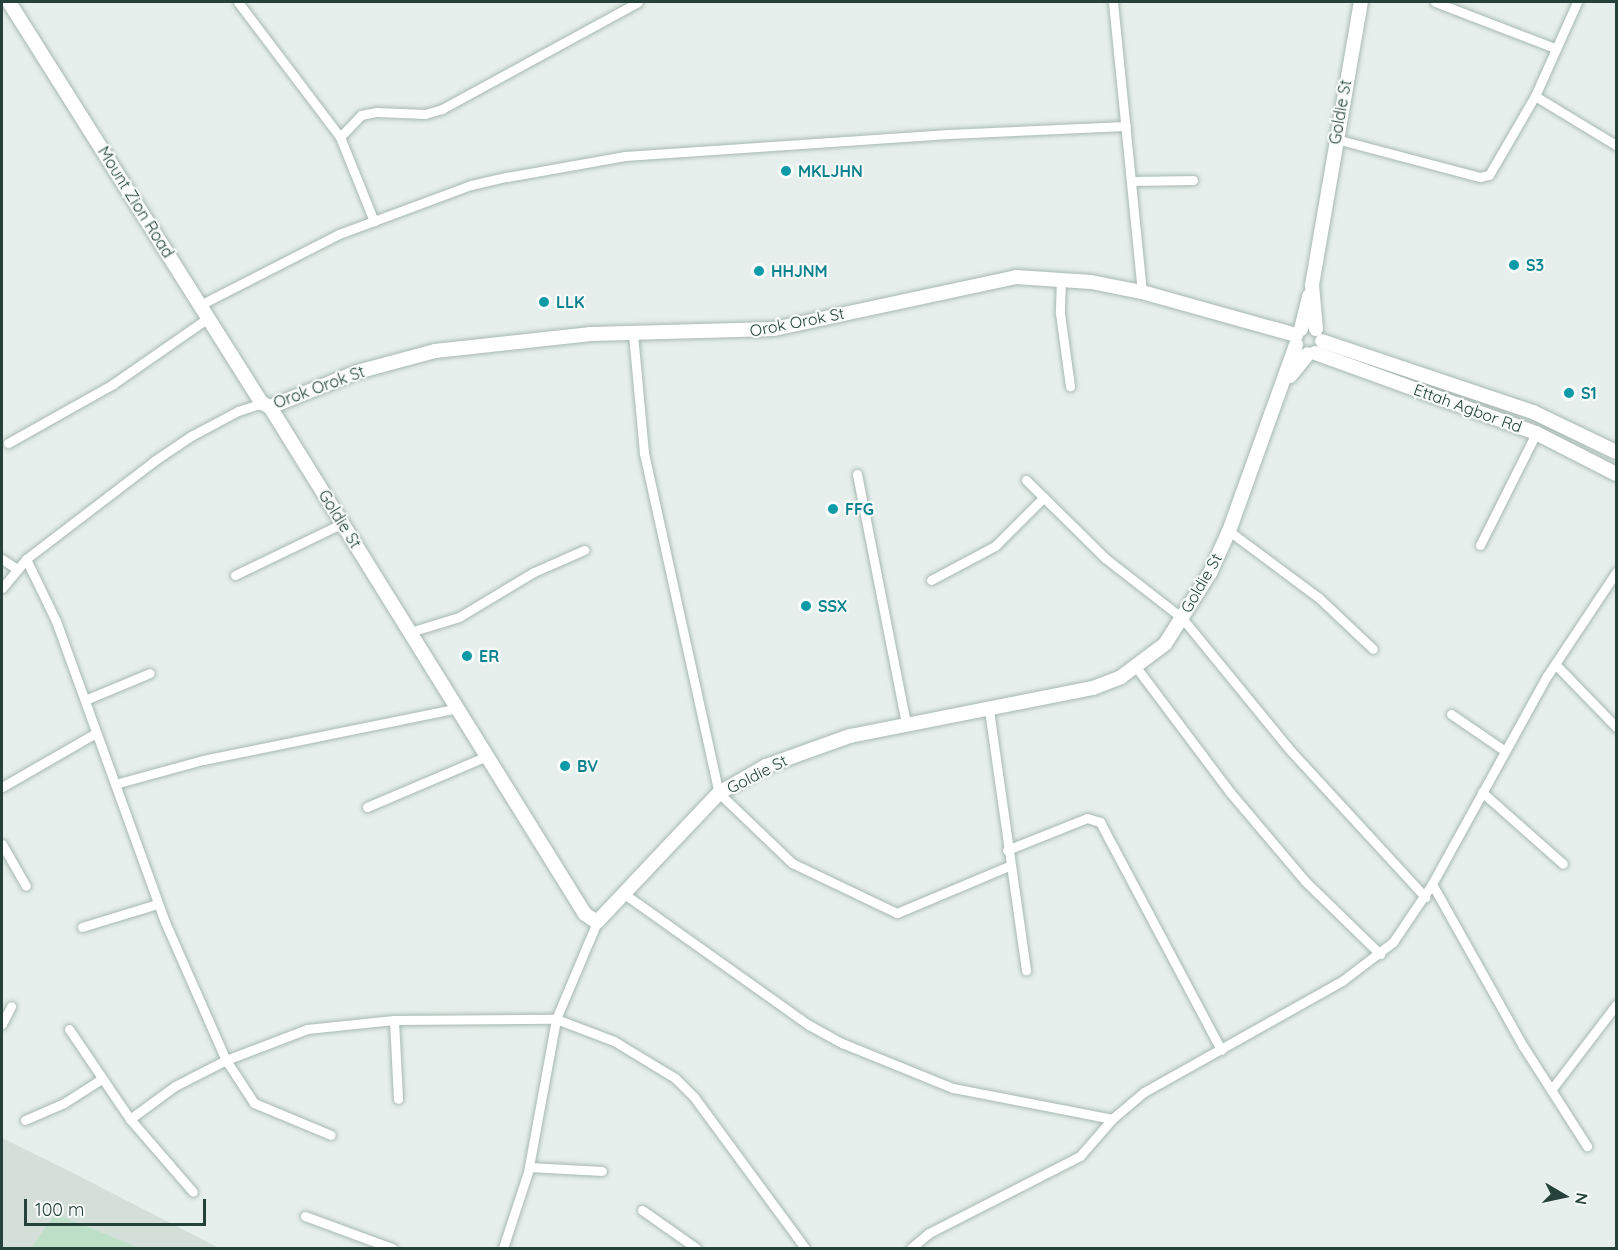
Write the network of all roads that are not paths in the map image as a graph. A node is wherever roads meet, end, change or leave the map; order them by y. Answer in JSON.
{"nodes":[{"id":1,"x":9,"y":2,"type":"edge"},
{"id":2,"x":238,"y":2,"type":"edge"},
{"id":3,"x":638,"y":2,"type":"edge"},
{"id":4,"x":1113,"y":2,"type":"edge"},
{"id":5,"x":1360,"y":2,"type":"edge"},
{"id":6,"x":1435,"y":2,"type":"edge"},
{"id":7,"x":1577,"y":2,"type":"edge"},
{"id":8,"x":1555,"y":48,"type":"junction"},
{"id":9,"x":1534,"y":96,"type":"junction"},
{"id":10,"x":1126,"y":126,"type":"junction"},
{"id":11,"x":340,"y":137,"type":"junction"},
{"id":12,"x":1336,"y":140,"type":"junction"},
{"id":13,"x":1617,"y":145,"type":"edge"},
{"id":14,"x":1193,"y":180,"type":"dead end"},
{"id":15,"x":1132,"y":181,"type":"junction"},
{"id":16,"x":374,"y":221,"type":"junction"},
{"id":17,"x":1061,"y":279,"type":"junction"},
{"id":18,"x":1312,"y":285,"type":"junction"},
{"id":19,"x":1142,"y":292,"type":"junction"},
{"id":20,"x":200,"y":305,"type":"junction"},
{"id":21,"x":208,"y":318,"type":"junction"},
{"id":22,"x":633,"y":334,"type":"junction"},
{"id":23,"x":1298,"y":336,"type":"junction"},
{"id":24,"x":1315,"y":344,"type":"junction"},
{"id":25,"x":1286,"y":380,"type":"junction"},
{"id":26,"x":1070,"y":387,"type":"dead end"},
{"id":27,"x":266,"y":405,"type":"junction"},
{"id":28,"x":1536,"y":433,"type":"junction"},
{"id":29,"x":8,"y":443,"type":"dead end"},
{"id":30,"x":1617,"y":453,"type":"edge"},
{"id":31,"x":857,"y":474,"type":"dead end"},
{"id":32,"x":1617,"y":474,"type":"edge"},
{"id":33,"x":1026,"y":480,"type":"dead end"},
{"id":34,"x":1044,"y":497,"type":"junction"},
{"id":35,"x":343,"y":523,"type":"junction"},
{"id":36,"x":1229,"y":531,"type":"junction"},
{"id":37,"x":1480,"y":545,"type":"dead end"},
{"id":38,"x":584,"y":549,"type":"dead end"},
{"id":39,"x":2,"y":559,"type":"edge"},
{"id":40,"x":26,"y":559,"type":"junction"},
{"id":41,"x":17,"y":569,"type":"junction"},
{"id":42,"x":1617,"y":572,"type":"edge"},
{"id":43,"x":235,"y":574,"type":"dead end"},
{"id":44,"x":931,"y":580,"type":"dead end"},
{"id":45,"x":2,"y":588,"type":"edge"},
{"id":46,"x":1182,"y":618,"type":"junction"},
{"id":47,"x":410,"y":632,"type":"junction"},
{"id":48,"x":1373,"y":649,"type":"dead end"},
{"id":49,"x":1555,"y":664,"type":"junction"},
{"id":50,"x":1136,"y":667,"type":"junction"},
{"id":51,"x":150,"y":673,"type":"dead end"},
{"id":52,"x":85,"y":700,"type":"junction"},
{"id":53,"x":458,"y":708,"type":"junction"},
{"id":54,"x":989,"y":710,"type":"junction"},
{"id":55,"x":1451,"y":714,"type":"dead end"},
{"id":56,"x":906,"y":724,"type":"junction"},
{"id":57,"x":1617,"y":727,"type":"edge"},
{"id":58,"x":96,"y":733,"type":"junction"},
{"id":59,"x":1505,"y":751,"type":"junction"},
{"id":60,"x":487,"y":756,"type":"junction"},
{"id":61,"x":115,"y":784,"type":"junction"},
{"id":62,"x":2,"y":787,"type":"edge"},
{"id":63,"x":1482,"y":792,"type":"junction"},
{"id":64,"x":719,"y":793,"type":"junction"},
{"id":65,"x":367,"y":807,"type":"dead end"},
{"id":66,"x":2,"y":844,"type":"edge"},
{"id":67,"x":1007,"y":850,"type":"junction"},
{"id":68,"x":1563,"y":864,"type":"dead end"},
{"id":69,"x":1009,"y":866,"type":"junction"},
{"id":70,"x":1432,"y":884,"type":"junction"},
{"id":71,"x":26,"y":886,"type":"dead end"},
{"id":72,"x":623,"y":892,"type":"junction"},
{"id":73,"x":1425,"y":897,"type":"junction"},
{"id":74,"x":158,"y":903,"type":"junction"},
{"id":75,"x":597,"y":922,"type":"junction"},
{"id":76,"x":82,"y":927,"type":"dead end"},
{"id":77,"x":1380,"y":954,"type":"junction"},
{"id":78,"x":1026,"y":970,"type":"dead end"},
{"id":79,"x":1617,"y":1005,"type":"edge"},
{"id":80,"x":11,"y":1006,"type":"dead end"},
{"id":81,"x":556,"y":1019,"type":"junction"},
{"id":82,"x":394,"y":1020,"type":"junction"},
{"id":83,"x":2,"y":1024,"type":"edge"},
{"id":84,"x":69,"y":1029,"type":"dead end"},
{"id":85,"x":1221,"y":1050,"type":"junction"},
{"id":86,"x":225,"y":1060,"type":"junction"},
{"id":87,"x":100,"y":1080,"type":"junction"},
{"id":88,"x":1551,"y":1090,"type":"junction"},
{"id":89,"x":398,"y":1099,"type":"dead end"},
{"id":90,"x":130,"y":1119,"type":"junction"},
{"id":91,"x":1112,"y":1119,"type":"junction"},
{"id":92,"x":25,"y":1120,"type":"dead end"},
{"id":93,"x":331,"y":1135,"type":"dead end"},
{"id":94,"x":1587,"y":1146,"type":"dead end"},
{"id":95,"x":529,"y":1167,"type":"junction"},
{"id":96,"x":602,"y":1171,"type":"dead end"},
{"id":97,"x":193,"y":1192,"type":"dead end"},
{"id":98,"x":642,"y":1210,"type":"dead end"},
{"id":99,"x":305,"y":1216,"type":"dead end"},
{"id":100,"x":393,"y":1248,"type":"edge"},
{"id":101,"x":503,"y":1248,"type":"edge"},
{"id":102,"x":696,"y":1248,"type":"edge"},
{"id":103,"x":804,"y":1248,"type":"edge"},
{"id":104,"x":910,"y":1248,"type":"edge"}],
"edges":[{"from":1,"to":20,"type":"main road","name":"Mount Zion Road"},
{"from":2,"to":11,"type":"street"},
{"from":3,"to":11,"type":"street"},
{"from":4,"to":10,"type":"street"},
{"from":5,"to":12,"type":"main road","name":"Goldie St"},
{"from":6,"to":8,"type":"street"},
{"from":7,"to":8,"type":"street"},
{"from":8,"to":9,"type":"street"},
{"from":9,"to":12,"type":"street"},
{"from":9,"to":13,"type":"street"},
{"from":10,"to":15,"type":"street"},
{"from":10,"to":16,"type":"street"},
{"from":11,"to":16,"type":"street"},
{"from":12,"to":18,"type":"main road","name":"Goldie St"},
{"from":14,"to":15,"type":"street"},
{"from":15,"to":19,"type":"street"},
{"from":16,"to":20,"type":"street"},
{"from":17,"to":19,"type":"main road","name":"Orok Orok St"},
{"from":17,"to":22,"type":"main road","name":"Orok Orok St"},
{"from":17,"to":26,"type":"street"},
{"from":18,"to":23,"type":"main road","name":"Goldie St"},
{"from":18,"to":24,"type":"main road","name":"Goldie St"},
{"from":19,"to":23,"type":"main road","name":"Orok Orok St"},
{"from":20,"to":21,"type":"main road","name":"Mount Zion Road"},
{"from":21,"to":27,"type":"main road","name":"Mount Zion Road"},
{"from":21,"to":29,"type":"street"},
{"from":22,"to":27,"type":"main road","name":"Orok Orok St"},
{"from":22,"to":64,"type":"street"},
{"from":23,"to":24,"type":"main road"},
{"from":23,"to":24,"type":"main road"},
{"from":23,"to":25,"type":"main road","name":"Goldie St"},
{"from":24,"to":25,"type":"main road"},
{"from":24,"to":28,"type":"main road","name":"Ettah Agbor Rd"},
{"from":24,"to":30,"type":"main road","name":"Ettah Agbor Rd"},
{"from":25,"to":36,"type":"main road","name":"Goldie St"},
{"from":27,"to":35,"type":"main road","name":"Goldie St"},
{"from":27,"to":40,"type":"street"},
{"from":28,"to":32,"type":"main road","name":"Ettah Agbor Rd"},
{"from":28,"to":37,"type":"street"},
{"from":31,"to":56,"type":"street"},
{"from":33,"to":34,"type":"street"},
{"from":34,"to":44,"type":"street"},
{"from":34,"to":46,"type":"street"},
{"from":35,"to":43,"type":"street"},
{"from":35,"to":47,"type":"main road","name":"Goldie St"},
{"from":36,"to":46,"type":"main road","name":"Goldie St"},
{"from":36,"to":48,"type":"street"},
{"from":38,"to":47,"type":"street"},
{"from":39,"to":41,"type":"street"},
{"from":40,"to":41,"type":"street"},
{"from":40,"to":52,"type":"street"},
{"from":41,"to":45,"type":"street"},
{"from":42,"to":49,"type":"street"},
{"from":46,"to":50,"type":"main road","name":"Goldie St"},
{"from":46,"to":73,"type":"street"},
{"from":47,"to":53,"type":"main road","name":"Goldie St"},
{"from":49,"to":57,"type":"street"},
{"from":49,"to":59,"type":"street"},
{"from":50,"to":54,"type":"main road","name":"Goldie St"},
{"from":50,"to":77,"type":"street"},
{"from":51,"to":52,"type":"street"},
{"from":52,"to":58,"type":"street"},
{"from":53,"to":60,"type":"main road","name":"Goldie St"},
{"from":53,"to":61,"type":"street"},
{"from":54,"to":56,"type":"main road","name":"Goldie St"},
{"from":54,"to":67,"type":"street"},
{"from":55,"to":59,"type":"street"},
{"from":56,"to":64,"type":"main road","name":"Goldie St"},
{"from":58,"to":61,"type":"street"},
{"from":58,"to":62,"type":"street"},
{"from":59,"to":63,"type":"street"},
{"from":60,"to":65,"type":"street"},
{"from":60,"to":75,"type":"main road","name":"Goldie St"},
{"from":61,"to":74,"type":"street"},
{"from":63,"to":68,"type":"street"},
{"from":63,"to":70,"type":"street"},
{"from":64,"to":69,"type":"street"},
{"from":64,"to":72,"type":"main road","name":"Goldie St"},
{"from":66,"to":71,"type":"street"},
{"from":67,"to":69,"type":"street"},
{"from":67,"to":85,"type":"street"},
{"from":69,"to":78,"type":"street"},
{"from":70,"to":73,"type":"street"},
{"from":70,"to":88,"type":"street"},
{"from":72,"to":75,"type":"main road","name":"Goldie St"},
{"from":72,"to":91,"type":"street"},
{"from":73,"to":77,"type":"street"},
{"from":74,"to":76,"type":"street"},
{"from":74,"to":86,"type":"street"},
{"from":75,"to":81,"type":"street"},
{"from":77,"to":85,"type":"street"},
{"from":79,"to":88,"type":"street"},
{"from":80,"to":83,"type":"street"},
{"from":81,"to":82,"type":"street"},
{"from":81,"to":95,"type":"street"},
{"from":81,"to":103,"type":"street"},
{"from":82,"to":86,"type":"street"},
{"from":82,"to":89,"type":"street"},
{"from":84,"to":87,"type":"street"},
{"from":85,"to":91,"type":"street"},
{"from":86,"to":90,"type":"street"},
{"from":86,"to":93,"type":"street"},
{"from":87,"to":90,"type":"street"},
{"from":87,"to":92,"type":"street"},
{"from":88,"to":94,"type":"street"},
{"from":90,"to":97,"type":"street"},
{"from":91,"to":104,"type":"street"},
{"from":95,"to":96,"type":"street"},
{"from":95,"to":101,"type":"street"},
{"from":98,"to":102,"type":"street"},
{"from":99,"to":100,"type":"street"}]}
